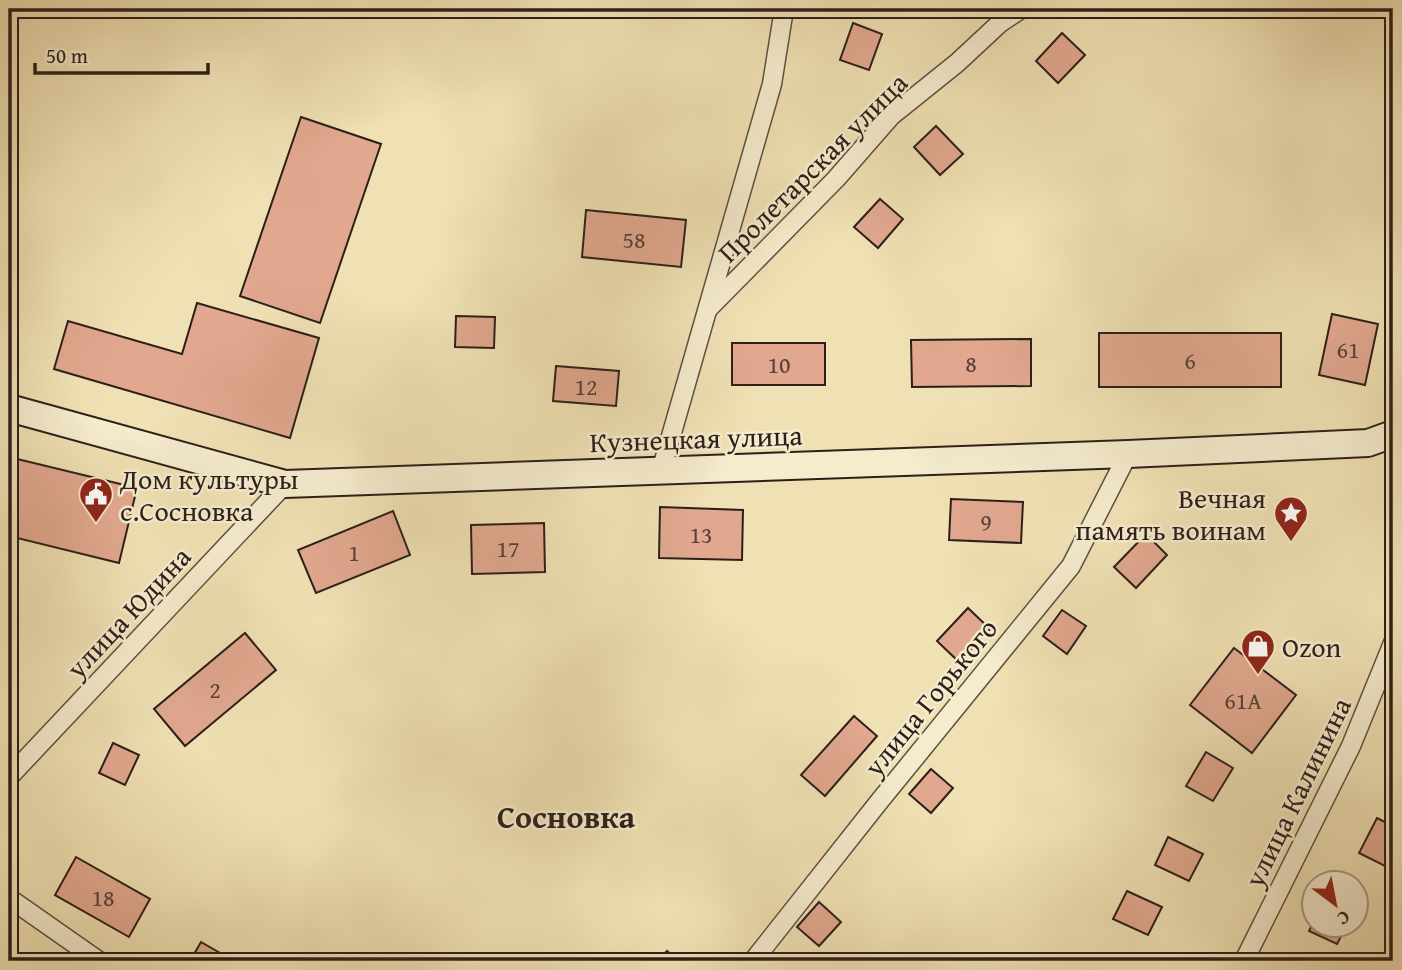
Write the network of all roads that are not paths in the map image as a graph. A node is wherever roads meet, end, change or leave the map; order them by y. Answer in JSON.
{"nodes":[{"id":1,"x":784,"y":9,"type":"edge"},
{"id":2,"x":1021,"y":9,"type":"edge"},
{"id":3,"x":707,"y":311,"type":"junction"},
{"id":4,"x":9,"y":408,"type":"edge"},
{"id":5,"x":1393,"y":434,"type":"edge"},
{"id":6,"x":1128,"y":454,"type":"junction"},
{"id":7,"x":661,"y":471,"type":"junction"},
{"id":8,"x":285,"y":484,"type":"junction"},
{"id":9,"x":1393,"y":643,"type":"edge"},
{"id":10,"x":9,"y":777,"type":"edge"},
{"id":11,"x":9,"y":898,"type":"edge"},
{"id":12,"x":99,"y":961,"type":"edge"},
{"id":13,"x":753,"y":961,"type":"edge"},
{"id":14,"x":1244,"y":961,"type":"edge"}],
"edges":[{"from":1,"to":3,"type":"street","name":"Пролетарская улица"},
{"from":2,"to":3,"type":"street","name":"Пролетарская улица"},
{"from":3,"to":7,"type":"street","name":"Пролетарская улица"},
{"from":4,"to":8,"type":"main road","name":"Кузнецкая улица"},
{"from":5,"to":6,"type":"main road","name":"Кузнецкая улица"},
{"from":6,"to":7,"type":"main road","name":"Кузнецкая улица"},
{"from":6,"to":13,"type":"street","name":"улица Горького"},
{"from":7,"to":8,"type":"main road","name":"Кузнецкая улица"},
{"from":8,"to":10,"type":"street","name":"улица Юдина"},
{"from":9,"to":14,"type":"street","name":"улица Калинина"},
{"from":11,"to":12,"type":"street"}]}
